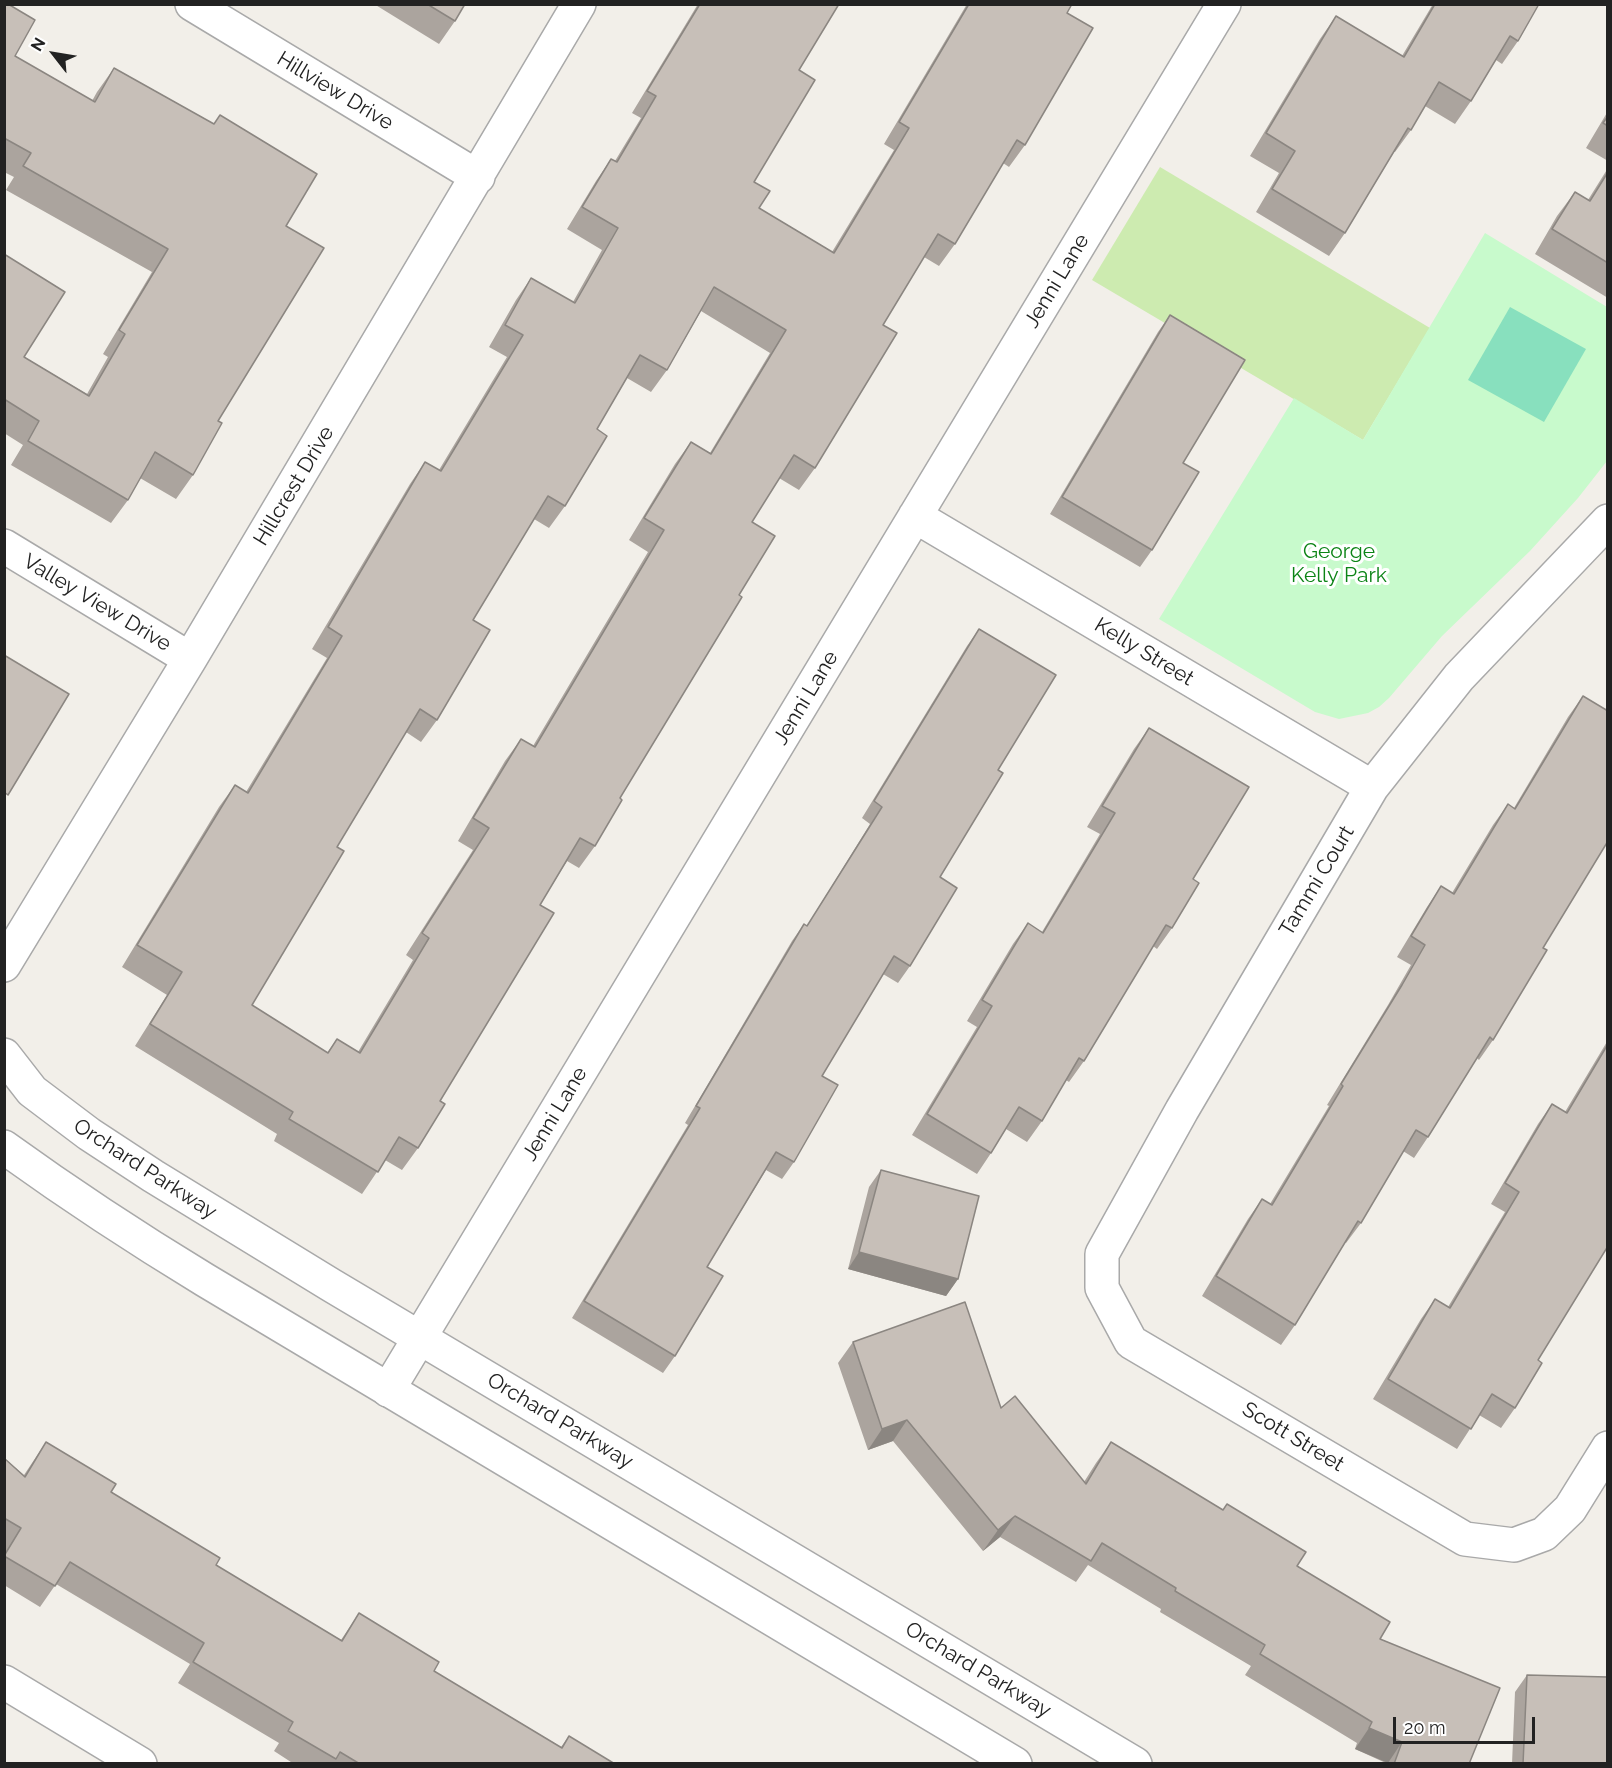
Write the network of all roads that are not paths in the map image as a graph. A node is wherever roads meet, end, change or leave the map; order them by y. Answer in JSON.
{"nodes":[{"id":1,"x":192,"y":4,"type":"edge"},
{"id":2,"x":579,"y":4,"type":"edge"},
{"id":3,"x":1224,"y":4,"type":"edge"},
{"id":4,"x":478,"y":177,"type":"junction"},
{"id":5,"x":915,"y":516,"type":"junction"},
{"id":6,"x":1608,"y":521,"type":"edge"},
{"id":7,"x":4,"y":546,"type":"edge"},
{"id":8,"x":190,"y":659,"type":"junction"},
{"id":9,"x":1372,"y":787,"type":"junction"},
{"id":10,"x":4,"y":966,"type":"edge"},
{"id":11,"x":4,"y":1055,"type":"edge"},
{"id":12,"x":4,"y":1147,"type":"edge"},
{"id":13,"x":1102,"y":1288,"type":"joint"},
{"id":14,"x":420,"y":1338,"type":"junction"},
{"id":15,"x":388,"y":1390,"type":"junction"},
{"id":16,"x":1608,"y":1448,"type":"edge"},
{"id":17,"x":4,"y":1682,"type":"edge"},
{"id":18,"x":140,"y":1764,"type":"edge"},
{"id":19,"x":1015,"y":1764,"type":"edge"},
{"id":20,"x":1135,"y":1764,"type":"edge"}],
"edges":[{"from":1,"to":4,"type":"street","name":"Hillview Drive"},
{"from":2,"to":4,"type":"street","name":"Hillcrest Drive"},
{"from":3,"to":5,"type":"street","name":"Jenni Lane"},
{"from":4,"to":8,"type":"street","name":"Hillcrest Drive"},
{"from":5,"to":9,"type":"street","name":"Kelly Street"},
{"from":5,"to":14,"type":"street","name":"Jenni Lane"},
{"from":6,"to":9,"type":"street","name":"Tammi Court"},
{"from":7,"to":8,"type":"street","name":"Valley View Drive"},
{"from":8,"to":10,"type":"street","name":"Hillcrest Drive"},
{"from":9,"to":13,"type":"street","name":"Tammi Court"},
{"from":11,"to":14,"type":"street","name":"Orchard Parkway"},
{"from":12,"to":15,"type":"street"},
{"from":13,"to":16,"type":"street","name":"Scott Street"},
{"from":14,"to":15,"type":"street","name":"Jenni Lane"},
{"from":14,"to":20,"type":"street","name":"Orchard Parkway"},
{"from":15,"to":19,"type":"street"},
{"from":17,"to":18,"type":"street"}]}
